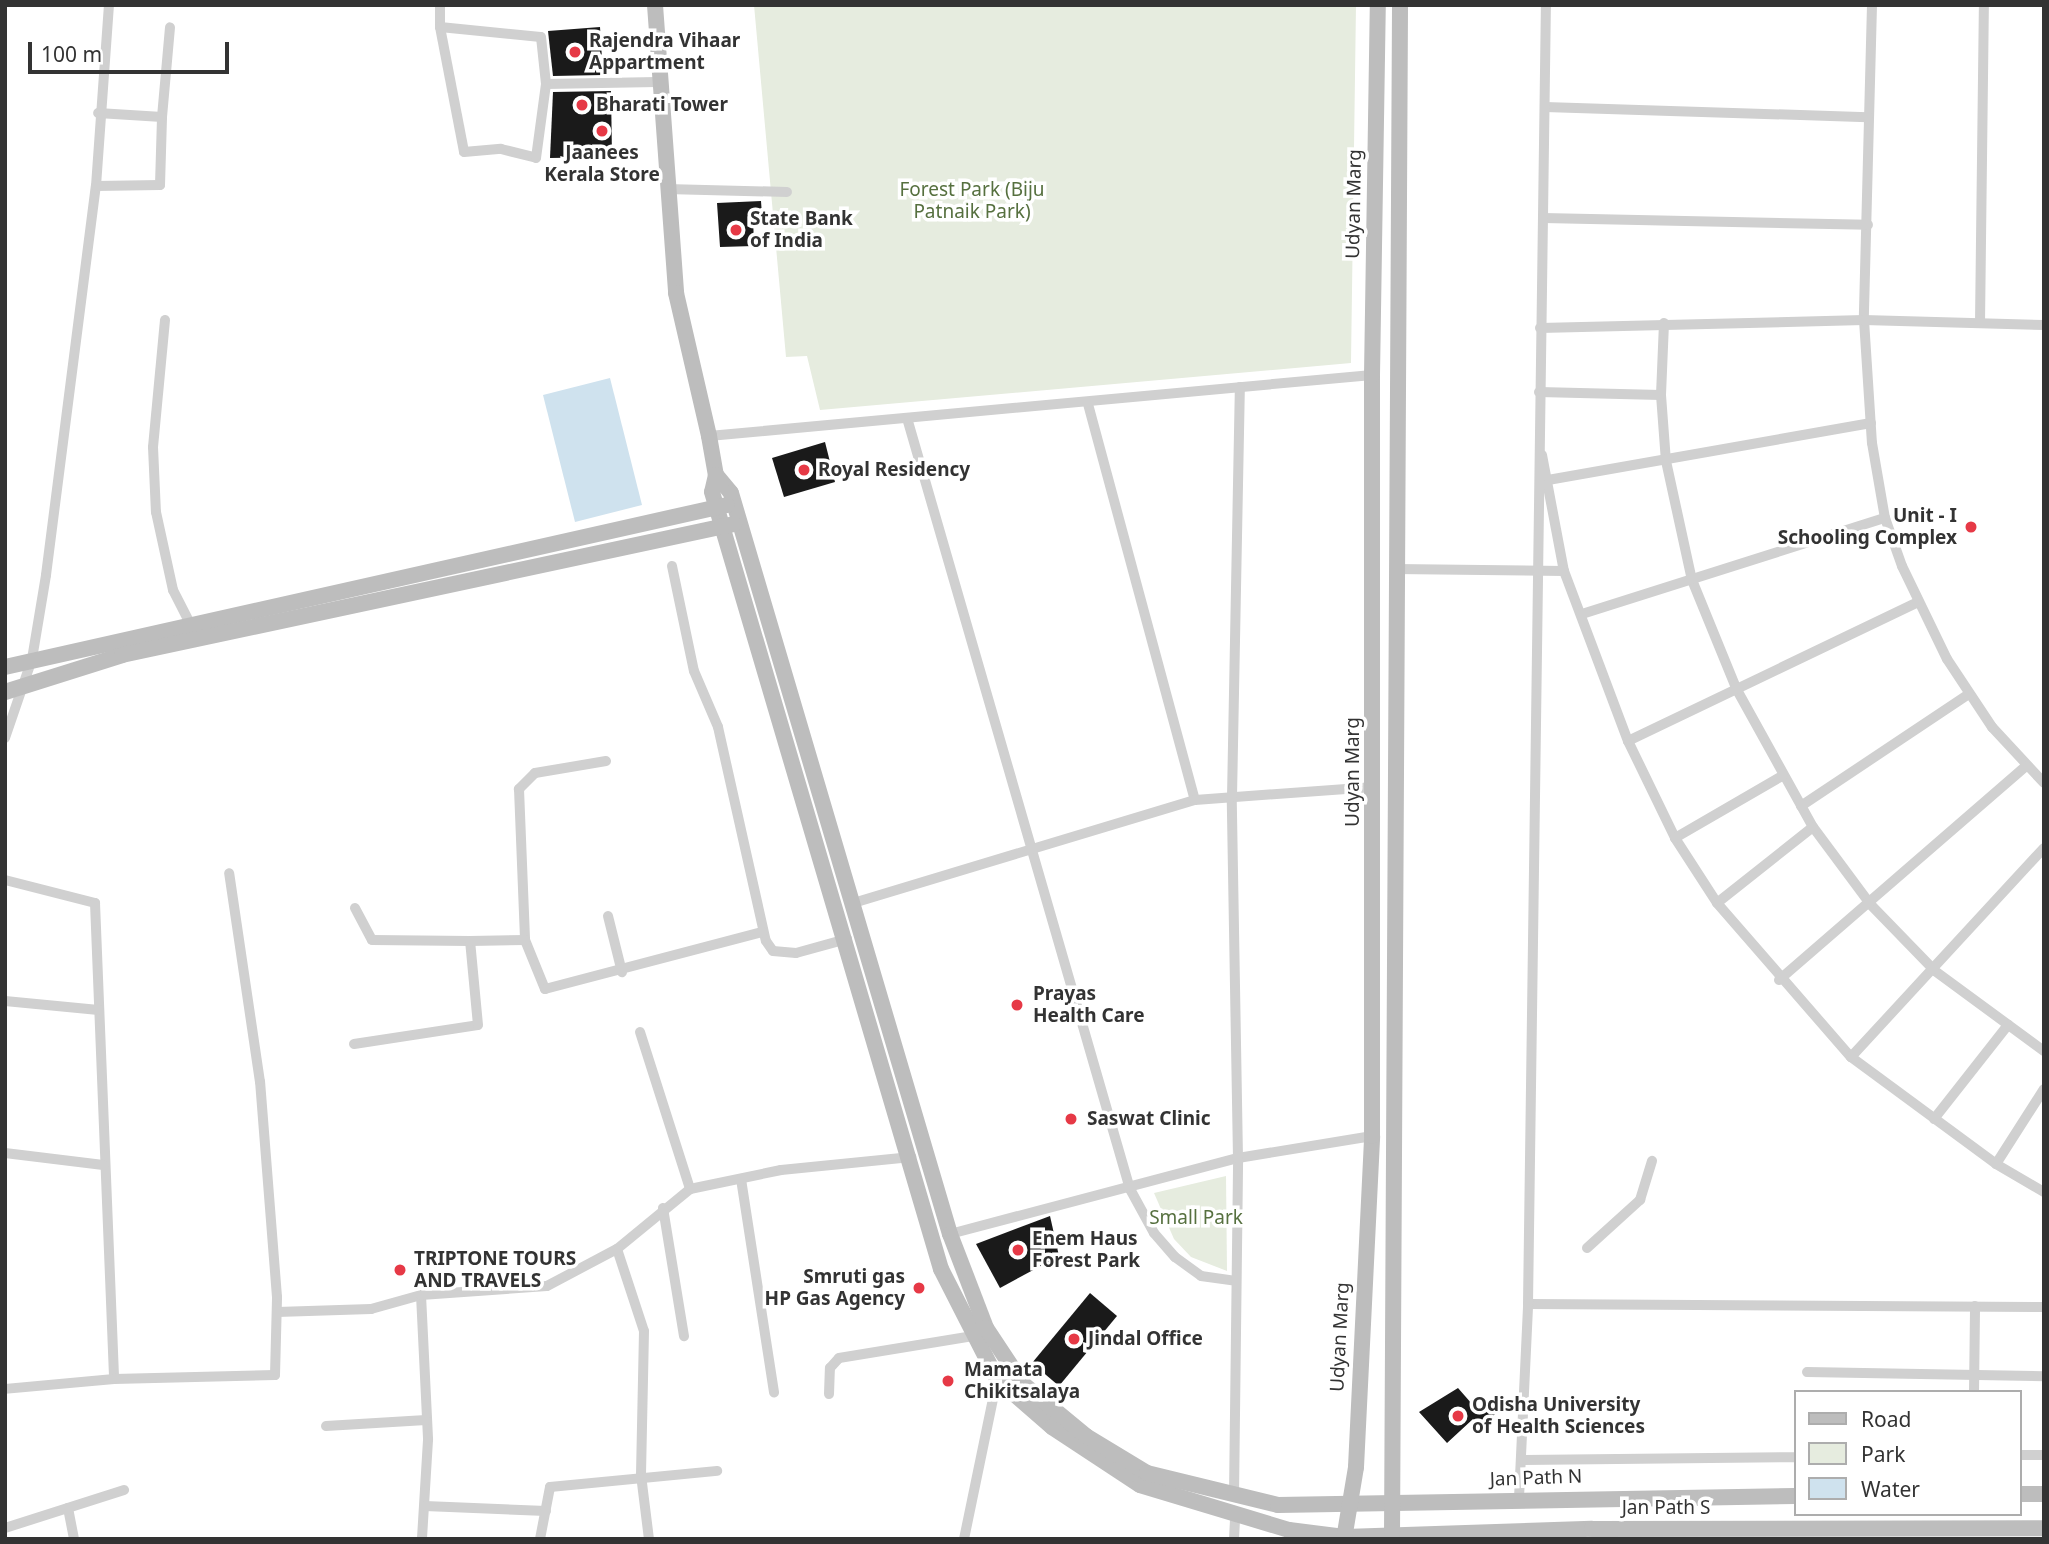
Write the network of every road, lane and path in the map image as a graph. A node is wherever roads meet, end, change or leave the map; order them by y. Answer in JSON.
{"nodes":[{"id":1,"x":109,"y":5,"type":"edge"},
{"id":2,"x":440,"y":5,"type":"edge"},
{"id":3,"x":654,"y":5,"type":"edge"},
{"id":4,"x":1378,"y":5,"type":"edge"},
{"id":5,"x":1399,"y":5,"type":"edge"},
{"id":6,"x":1546,"y":5,"type":"edge"},
{"id":7,"x":1872,"y":5,"type":"edge"},
{"id":8,"x":1984,"y":5,"type":"edge"},
{"id":9,"x":170,"y":27,"type":"dead end"},
{"id":10,"x":440,"y":27,"type":"junction"},
{"id":11,"x":657,"y":82,"type":"junction"},
{"id":12,"x":546,"y":84,"type":"junction"},
{"id":13,"x":1545,"y":107,"type":"junction"},
{"id":14,"x":98,"y":113,"type":"junction"},
{"id":15,"x":162,"y":117,"type":"junction"},
{"id":16,"x":1868,"y":117,"type":"junction"},
{"id":17,"x":96,"y":186,"type":"junction"},
{"id":18,"x":666,"y":189,"type":"junction"},
{"id":19,"x":787,"y":192,"type":"dead end"},
{"id":20,"x":1543,"y":218,"type":"junction"},
{"id":21,"x":1868,"y":225,"type":"junction"},
{"id":22,"x":1373,"y":316,"type":"junction"},
{"id":23,"x":1397,"y":316,"type":"junction"},
{"id":24,"x":165,"y":320,"type":"dead end"},
{"id":25,"x":1864,"y":320,"type":"junction"},
{"id":26,"x":1664,"y":323,"type":"junction"},
{"id":27,"x":1980,"y":323,"type":"junction"},
{"id":28,"x":2044,"y":324,"type":"edge"},
{"id":29,"x":1540,"y":328,"type":"junction"},
{"id":30,"x":1372,"y":375,"type":"junction"},
{"id":31,"x":1240,"y":387,"type":"junction"},
{"id":32,"x":1539,"y":393,"type":"junction"},
{"id":33,"x":1661,"y":395,"type":"junction"},
{"id":34,"x":1088,"y":404,"type":"junction"},
{"id":35,"x":907,"y":418,"type":"junction"},
{"id":36,"x":1871,"y":423,"type":"junction"},
{"id":37,"x":1538,"y":435,"type":"junction"},
{"id":38,"x":709,"y":436,"type":"junction"},
{"id":39,"x":1666,"y":461,"type":"junction"},
{"id":40,"x":716,"y":475,"type":"junction"},
{"id":41,"x":1548,"y":480,"type":"junction"},
{"id":42,"x":734,"y":503,"type":"junction"},
{"id":43,"x":718,"y":508,"type":"junction"},
{"id":44,"x":1885,"y":518,"type":"junction"},
{"id":45,"x":732,"y":525,"type":"junction"},
{"id":46,"x":672,"y":566,"type":"dead end"},
{"id":47,"x":1395,"y":569,"type":"junction"},
{"id":48,"x":1564,"y":571,"type":"junction"},
{"id":49,"x":1534,"y":573,"type":"junction"},
{"id":50,"x":1692,"y":580,"type":"junction"},
{"id":51,"x":390,"y":589,"type":"junction"},
{"id":52,"x":1918,"y":602,"type":"junction"},
{"id":53,"x":1582,"y":614,"type":"junction"},
{"id":54,"x":190,"y":624,"type":"junction"},
{"id":55,"x":32,"y":659,"type":"junction"},
{"id":56,"x":5,"y":667,"type":"edge"},
{"id":57,"x":25,"y":683,"type":"junction"},
{"id":58,"x":1737,"y":690,"type":"junction"},
{"id":59,"x":5,"y":692,"type":"edge"},
{"id":60,"x":1969,"y":694,"type":"junction"},
{"id":61,"x":5,"y":738,"type":"edge"},
{"id":62,"x":1628,"y":741,"type":"junction"},
{"id":63,"x":606,"y":761,"type":"dead end"},
{"id":64,"x":2026,"y":766,"type":"junction"},
{"id":65,"x":1782,"y":776,"type":"junction"},
{"id":66,"x":2044,"y":783,"type":"edge"},
{"id":67,"x":1374,"y":787,"type":"junction"},
{"id":68,"x":1232,"y":797,"type":"junction"},
{"id":69,"x":1195,"y":800,"type":"junction"},
{"id":70,"x":1801,"y":806,"type":"junction"},
{"id":71,"x":1813,"y":827,"type":"junction"},
{"id":72,"x":1675,"y":838,"type":"junction"},
{"id":73,"x":2044,"y":848,"type":"edge"},
{"id":74,"x":1031,"y":850,"type":"junction"},
{"id":75,"x":229,"y":873,"type":"dead end"},
{"id":76,"x":5,"y":880,"type":"edge"},
{"id":77,"x":850,"y":904,"type":"junction"},
{"id":78,"x":1717,"y":904,"type":"junction"},
{"id":79,"x":1871,"y":905,"type":"junction"},
{"id":80,"x":355,"y":908,"type":"dead end"},
{"id":81,"x":608,"y":916,"type":"dead end"},
{"id":82,"x":762,"y":932,"type":"junction"},
{"id":83,"x":847,"y":939,"type":"junction"},
{"id":84,"x":525,"y":940,"type":"junction"},
{"id":85,"x":470,"y":941,"type":"junction"},
{"id":86,"x":1935,"y":971,"type":"junction"},
{"id":87,"x":622,"y":972,"type":"junction"},
{"id":88,"x":1779,"y":980,"type":"junction"},
{"id":89,"x":5,"y":1001,"type":"edge"},
{"id":90,"x":99,"y":1010,"type":"junction"},
{"id":91,"x":2008,"y":1025,"type":"junction"},
{"id":92,"x":640,"y":1032,"type":"dead end"},
{"id":93,"x":2044,"y":1035,"type":"edge"},
{"id":94,"x":354,"y":1044,"type":"dead end"},
{"id":95,"x":2040,"y":1048,"type":"edge"},
{"id":96,"x":1851,"y":1058,"type":"junction"},
{"id":97,"x":2044,"y":1089,"type":"edge"},
{"id":98,"x":1934,"y":1119,"type":"junction"},
{"id":99,"x":1372,"y":1136,"type":"junction"},
{"id":100,"x":5,"y":1153,"type":"edge"},
{"id":101,"x":911,"y":1157,"type":"junction"},
{"id":102,"x":1238,"y":1158,"type":"junction"},
{"id":103,"x":1652,"y":1161,"type":"dead end"},
{"id":104,"x":1996,"y":1164,"type":"junction"},
{"id":105,"x":103,"y":1165,"type":"junction"},
{"id":106,"x":741,"y":1179,"type":"junction"},
{"id":107,"x":690,"y":1189,"type":"junction"},
{"id":108,"x":1130,"y":1189,"type":"junction"},
{"id":109,"x":2044,"y":1192,"type":"edge"},
{"id":110,"x":663,"y":1209,"type":"junction"},
{"id":111,"x":950,"y":1234,"type":"junction"},
{"id":112,"x":1587,"y":1248,"type":"dead end"},
{"id":113,"x":617,"y":1249,"type":"junction"},
{"id":114,"x":1236,"y":1281,"type":"junction"},
{"id":115,"x":421,"y":1295,"type":"junction"},
{"id":116,"x":1528,"y":1304,"type":"junction"},
{"id":117,"x":1975,"y":1306,"type":"junction"},
{"id":118,"x":2044,"y":1307,"type":"edge"},
{"id":119,"x":277,"y":1312,"type":"junction"},
{"id":120,"x":980,"y":1334,"type":"junction"},
{"id":121,"x":684,"y":1336,"type":"dead end"},
{"id":122,"x":1807,"y":1372,"type":"dead end"},
{"id":123,"x":1974,"y":1374,"type":"junction"},
{"id":124,"x":2044,"y":1376,"type":"edge"},
{"id":125,"x":997,"y":1379,"type":"junction"},
{"id":126,"x":114,"y":1380,"type":"junction"},
{"id":127,"x":5,"y":1390,"type":"edge"},
{"id":128,"x":1974,"y":1390,"type":"edge"},
{"id":129,"x":774,"y":1392,"type":"dead end"},
{"id":130,"x":829,"y":1394,"type":"dead end"},
{"id":131,"x":426,"y":1420,"type":"junction"},
{"id":132,"x":326,"y":1426,"type":"dead end"},
{"id":133,"x":2021,"y":1455,"type":"edge"},
{"id":134,"x":2044,"y":1455,"type":"edge"},
{"id":135,"x":1794,"y":1457,"type":"edge"},
{"id":136,"x":1521,"y":1460,"type":"junction"},
{"id":137,"x":717,"y":1471,"type":"dead end"},
{"id":138,"x":642,"y":1475,"type":"junction"},
{"id":139,"x":124,"y":1490,"type":"dead end"},
{"id":140,"x":2021,"y":1494,"type":"edge"},
{"id":141,"x":2044,"y":1494,"type":"edge"},
{"id":142,"x":1234,"y":1496,"type":"junction"},
{"id":143,"x":1794,"y":1496,"type":"edge"},
{"id":144,"x":1519,"y":1498,"type":"junction"},
{"id":145,"x":425,"y":1506,"type":"junction"},
{"id":146,"x":1350,"y":1506,"type":"junction"},
{"id":147,"x":1392,"y":1506,"type":"junction"},
{"id":148,"x":68,"y":1508,"type":"junction"},
{"id":149,"x":545,"y":1511,"type":"junction"},
{"id":150,"x":1235,"y":1517,"type":"junction"},
{"id":151,"x":5,"y":1528,"type":"edge"},
{"id":152,"x":2044,"y":1528,"type":"edge"},
{"id":153,"x":1882,"y":1532,"type":"edge"},
{"id":154,"x":1996,"y":1533,"type":"edge"},
{"id":155,"x":1592,"y":1534,"type":"edge"},
{"id":156,"x":1740,"y":1534,"type":"edge"},
{"id":157,"x":1392,"y":1536,"type":"junction"},
{"id":158,"x":1522,"y":1536,"type":"edge"},
{"id":159,"x":1345,"y":1538,"type":"edge"},
{"id":160,"x":74,"y":1539,"type":"edge"},
{"id":161,"x":422,"y":1539,"type":"edge"},
{"id":162,"x":540,"y":1539,"type":"edge"},
{"id":163,"x":649,"y":1539,"type":"edge"},
{"id":164,"x":964,"y":1539,"type":"edge"},
{"id":165,"x":1234,"y":1539,"type":"edge"}],
"edges":[{"from":1,"to":14,"type":"street"},
{"from":2,"to":10,"type":"street"},
{"from":3,"to":11,"type":"street"},
{"from":4,"to":22,"type":"street","name":"Udyan Marg"},
{"from":5,"to":23,"type":"street"},
{"from":6,"to":13,"type":"street"},
{"from":7,"to":16,"type":"street"},
{"from":8,"to":27,"type":"street"},
{"from":9,"to":15,"type":"street"},
{"from":10,"to":12,"type":"street"},
{"from":10,"to":12,"type":"street"},
{"from":11,"to":12,"type":"street"},
{"from":11,"to":18,"type":"street"},
{"from":13,"to":16,"type":"street"},
{"from":13,"to":20,"type":"street"},
{"from":14,"to":15,"type":"street"},
{"from":14,"to":17,"type":"street"},
{"from":15,"to":17,"type":"street"},
{"from":16,"to":21,"type":"street"},
{"from":17,"to":55,"type":"street"},
{"from":18,"to":19,"type":"street"},
{"from":18,"to":38,"type":"street"},
{"from":20,"to":21,"type":"street"},
{"from":20,"to":29,"type":"street"},
{"from":21,"to":25,"type":"street"},
{"from":22,"to":23,"type":"street"},
{"from":22,"to":30,"type":"street","name":"Udyan Marg"},
{"from":23,"to":47,"type":"street"},
{"from":24,"to":54,"type":"street"},
{"from":25,"to":26,"type":"street"},
{"from":25,"to":27,"type":"street"},
{"from":25,"to":36,"type":"street"},
{"from":26,"to":29,"type":"street"},
{"from":26,"to":33,"type":"street"},
{"from":27,"to":28,"type":"street"},
{"from":29,"to":32,"type":"street"},
{"from":30,"to":31,"type":"street"},
{"from":30,"to":67,"type":"street","name":"Udyan Marg"},
{"from":31,"to":34,"type":"street"},
{"from":31,"to":68,"type":"street"},
{"from":32,"to":33,"type":"street"},
{"from":32,"to":37,"type":"street"},
{"from":33,"to":39,"type":"street"},
{"from":34,"to":35,"type":"street"},
{"from":34,"to":69,"type":"street"},
{"from":35,"to":38,"type":"street"},
{"from":35,"to":74,"type":"street"},
{"from":36,"to":39,"type":"street"},
{"from":36,"to":44,"type":"street"},
{"from":37,"to":41,"type":"street"},
{"from":37,"to":49,"type":"street"},
{"from":38,"to":40,"type":"street"},
{"from":39,"to":41,"type":"street"},
{"from":39,"to":50,"type":"street"},
{"from":40,"to":42,"type":"street"},
{"from":40,"to":43,"type":"street"},
{"from":41,"to":48,"type":"street"},
{"from":42,"to":43,"type":"street"},
{"from":42,"to":45,"type":"street"},
{"from":43,"to":45,"type":"street"},
{"from":43,"to":51,"type":"street"},
{"from":44,"to":50,"type":"street"},
{"from":44,"to":52,"type":"street"},
{"from":45,"to":51,"type":"street"},
{"from":45,"to":77,"type":"street"},
{"from":45,"to":83,"type":"street"},
{"from":46,"to":82,"type":"street"},
{"from":47,"to":49,"type":"street"},
{"from":47,"to":147,"type":"street"},
{"from":48,"to":49,"type":"street"},
{"from":48,"to":53,"type":"street"},
{"from":49,"to":116,"type":"street"},
{"from":50,"to":53,"type":"street"},
{"from":50,"to":58,"type":"street"},
{"from":51,"to":54,"type":"street"},
{"from":51,"to":57,"type":"street"},
{"from":52,"to":58,"type":"street"},
{"from":52,"to":60,"type":"street"},
{"from":53,"to":62,"type":"street"},
{"from":54,"to":55,"type":"street"},
{"from":55,"to":56,"type":"street"},
{"from":55,"to":57,"type":"street"},
{"from":57,"to":59,"type":"street"},
{"from":57,"to":61,"type":"street"},
{"from":58,"to":62,"type":"street"},
{"from":58,"to":65,"type":"street"},
{"from":60,"to":64,"type":"street"},
{"from":60,"to":70,"type":"street"},
{"from":62,"to":72,"type":"street"},
{"from":63,"to":84,"type":"street"},
{"from":64,"to":66,"type":"street"},
{"from":64,"to":79,"type":"street"},
{"from":65,"to":70,"type":"street"},
{"from":65,"to":72,"type":"street"},
{"from":67,"to":68,"type":"street"},
{"from":67,"to":99,"type":"street","name":"Udyan Marg"},
{"from":68,"to":69,"type":"street"},
{"from":68,"to":102,"type":"street"},
{"from":69,"to":74,"type":"street"},
{"from":70,"to":71,"type":"street"},
{"from":71,"to":78,"type":"street"},
{"from":71,"to":79,"type":"street"},
{"from":72,"to":78,"type":"street"},
{"from":73,"to":86,"type":"street"},
{"from":74,"to":77,"type":"street"},
{"from":74,"to":108,"type":"street"},
{"from":75,"to":119,"type":"street"},
{"from":76,"to":90,"type":"street"},
{"from":77,"to":111,"type":"street"},
{"from":78,"to":88,"type":"street"},
{"from":79,"to":86,"type":"street"},
{"from":79,"to":88,"type":"street"},
{"from":80,"to":85,"type":"street"},
{"from":81,"to":87,"type":"street"},
{"from":82,"to":83,"type":"street"},
{"from":82,"to":87,"type":"street"},
{"from":83,"to":101,"type":"street"},
{"from":84,"to":85,"type":"street"},
{"from":84,"to":87,"type":"street"},
{"from":85,"to":94,"type":"street"},
{"from":86,"to":91,"type":"street"},
{"from":86,"to":96,"type":"street"},
{"from":88,"to":96,"type":"street"},
{"from":89,"to":90,"type":"street"},
{"from":90,"to":105,"type":"street"},
{"from":91,"to":95,"type":"street"},
{"from":91,"to":98,"type":"street"},
{"from":92,"to":107,"type":"street"},
{"from":93,"to":95,"type":"street"},
{"from":96,"to":98,"type":"street"},
{"from":97,"to":104,"type":"street"},
{"from":98,"to":104,"type":"street"},
{"from":99,"to":102,"type":"street"},
{"from":99,"to":146,"type":"street","name":"Udyan Marg"},
{"from":100,"to":105,"type":"street"},
{"from":101,"to":106,"type":"street"},
{"from":101,"to":120,"type":"street"},
{"from":102,"to":108,"type":"street"},
{"from":102,"to":114,"type":"street"},
{"from":103,"to":112,"type":"street"},
{"from":104,"to":109,"type":"street"},
{"from":105,"to":126,"type":"street"},
{"from":106,"to":107,"type":"street"},
{"from":106,"to":129,"type":"street"},
{"from":107,"to":110,"type":"street"},
{"from":108,"to":111,"type":"street"},
{"from":108,"to":114,"type":"street"},
{"from":110,"to":113,"type":"street"},
{"from":110,"to":121,"type":"street"},
{"from":111,"to":120,"type":"street"},
{"from":113,"to":115,"type":"street"},
{"from":113,"to":138,"type":"street"},
{"from":114,"to":142,"type":"street"},
{"from":115,"to":119,"type":"street"},
{"from":115,"to":131,"type":"street"},
{"from":116,"to":117,"type":"street"},
{"from":116,"to":136,"type":"street"},
{"from":117,"to":118,"type":"street"},
{"from":117,"to":123,"type":"street"},
{"from":119,"to":126,"type":"street"},
{"from":120,"to":125,"type":"street","name":"Jan Path S"},
{"from":120,"to":130,"type":"street"},
{"from":120,"to":142,"type":"street","name":"Jan Path N"},
{"from":122,"to":123,"type":"street"},
{"from":123,"to":124,"type":"street"},
{"from":123,"to":128,"type":"street"},
{"from":125,"to":150,"type":"street","name":"Jan Path S"},
{"from":125,"to":164,"type":"street"},
{"from":126,"to":127,"type":"street"},
{"from":131,"to":132,"type":"street"},
{"from":131,"to":145,"type":"street"},
{"from":133,"to":134,"type":"street"},
{"from":135,"to":136,"type":"street"},
{"from":136,"to":144,"type":"street"},
{"from":137,"to":138,"type":"street"},
{"from":138,"to":149,"type":"street"},
{"from":138,"to":163,"type":"street"},
{"from":139,"to":148,"type":"street"},
{"from":140,"to":141,"type":"street"},
{"from":142,"to":146,"type":"street","name":"Jan Path N"},
{"from":143,"to":144,"type":"street","name":"Jan Path N"},
{"from":144,"to":147,"type":"street","name":"Jan Path N"},
{"from":145,"to":149,"type":"street"},
{"from":145,"to":161,"type":"street"},
{"from":146,"to":147,"type":"street","name":"Jan Path N"},
{"from":146,"to":159,"type":"street","name":"Udyan Marg"},
{"from":147,"to":157,"type":"street"},
{"from":148,"to":151,"type":"street"},
{"from":148,"to":160,"type":"street"},
{"from":149,"to":162,"type":"street"},
{"from":150,"to":159,"type":"street","name":"Jan Path S"},
{"from":150,"to":165,"type":"street"},
{"from":152,"to":154,"type":"street","name":"Jan Path S"},
{"from":153,"to":154,"type":"street","name":"Jan Path S"},
{"from":153,"to":156,"type":"street","name":"Jan Path S"},
{"from":155,"to":156,"type":"street","name":"Jan Path S"},
{"from":155,"to":158,"type":"street","name":"Jan Path S"},
{"from":157,"to":158,"type":"street","name":"Jan Path S"},
{"from":157,"to":159,"type":"street","name":"Jan Path S"}]}
